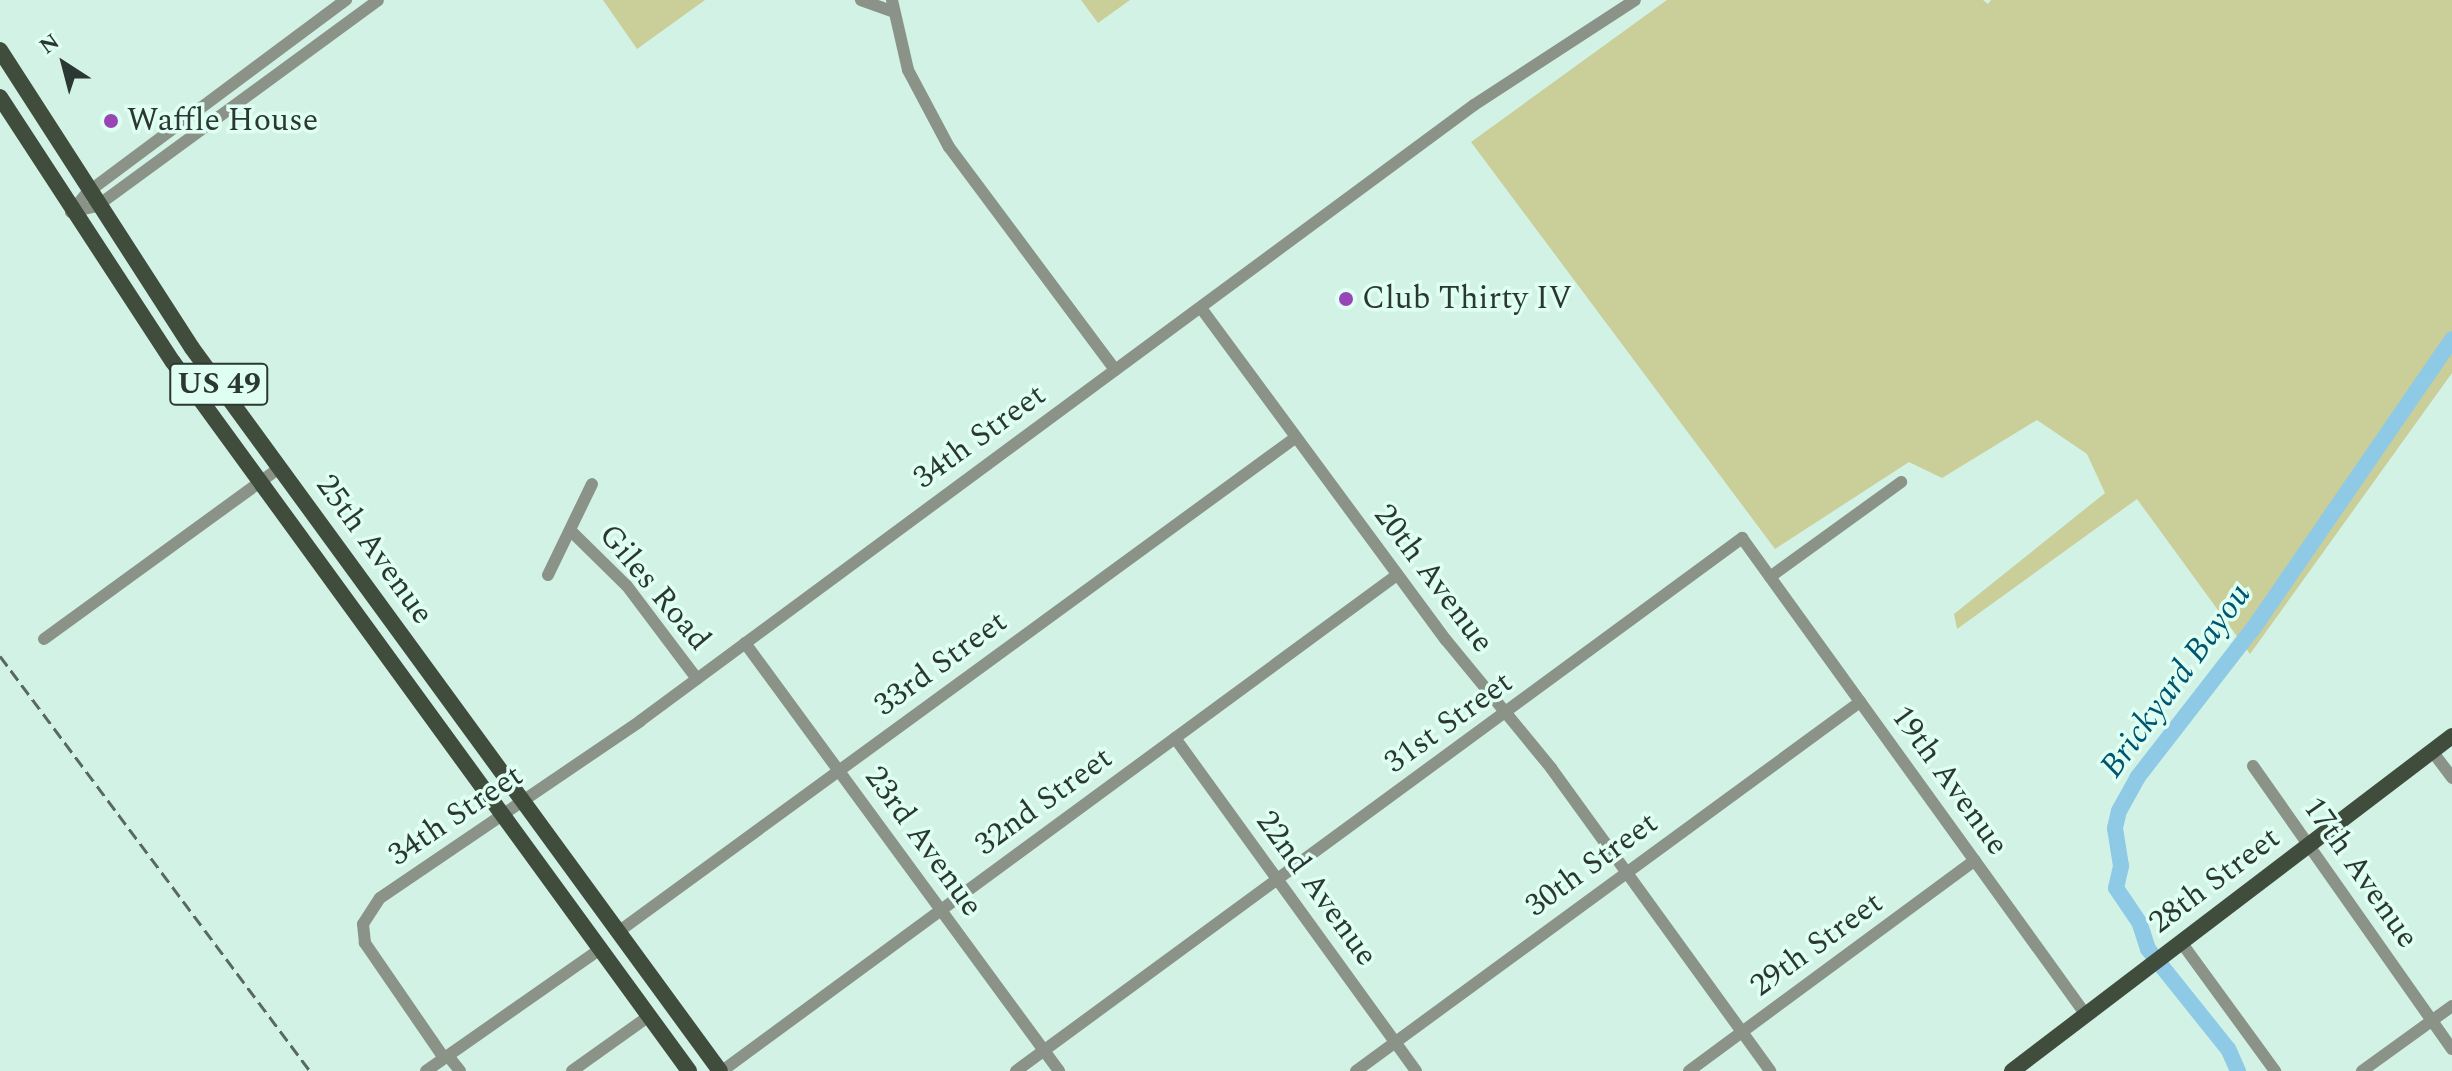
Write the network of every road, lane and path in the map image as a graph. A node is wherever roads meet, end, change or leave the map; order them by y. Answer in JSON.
{"nodes":[{"id":1,"x":346,"y":0,"type":"edge"},
{"id":2,"x":378,"y":0,"type":"edge"},
{"id":3,"x":861,"y":0,"type":"edge"},
{"id":4,"x":1635,"y":0,"type":"edge"},
{"id":5,"x":892,"y":6,"type":"edge"},
{"id":6,"x":0,"y":50,"type":"edge"},
{"id":7,"x":0,"y":97,"type":"edge"},
{"id":8,"x":92,"y":199,"type":"junction"},
{"id":9,"x":71,"y":212,"type":"junction"},
{"id":10,"x":1201,"y":308,"type":"junction"},
{"id":11,"x":192,"y":348,"type":"junction"},
{"id":12,"x":173,"y":362,"type":"junction"},
{"id":13,"x":1115,"y":370,"type":"junction"},
{"id":14,"x":1295,"y":438,"type":"junction"},
{"id":15,"x":279,"y":468,"type":"junction"},
{"id":16,"x":259,"y":482,"type":"junction"},
{"id":17,"x":1901,"y":482,"type":"dead end"},
{"id":18,"x":592,"y":484,"type":"dead end"},
{"id":19,"x":571,"y":531,"type":"junction"},
{"id":20,"x":548,"y":575,"type":"dead end"},
{"id":21,"x":1397,"y":575,"type":"junction"},
{"id":22,"x":1770,"y":577,"type":"junction"},
{"id":23,"x":44,"y":639,"type":"dead end"},
{"id":24,"x":745,"y":643,"type":"junction"},
{"id":25,"x":697,"y":679,"type":"junction"},
{"id":26,"x":1860,"y":702,"type":"junction"},
{"id":27,"x":1507,"y":714,"type":"junction"},
{"id":28,"x":2452,"y":736,"type":"edge"},
{"id":29,"x":1175,"y":738,"type":"junction"},
{"id":30,"x":2432,"y":751,"type":"junction"},
{"id":31,"x":2253,"y":766,"type":"dead end"},
{"id":32,"x":839,"y":771,"type":"junction"},
{"id":33,"x":2452,"y":778,"type":"edge"},
{"id":34,"x":523,"y":803,"type":"junction"},
{"id":35,"x":504,"y":817,"type":"junction"},
{"id":36,"x":2309,"y":844,"type":"junction"},
{"id":37,"x":1975,"y":860,"type":"junction"},
{"id":38,"x":1627,"y":872,"type":"junction"},
{"id":39,"x":1277,"y":880,"type":"junction"},
{"id":40,"x":941,"y":910,"type":"junction"},
{"id":41,"x":618,"y":932,"type":"junction"},
{"id":42,"x":2176,"y":946,"type":"junction"},
{"id":43,"x":600,"y":949,"type":"junction"},
{"id":44,"x":2452,"y":1006,"type":"edge"},
{"id":45,"x":2086,"y":1015,"type":"junction"},
{"id":46,"x":649,"y":1016,"type":"junction"},
{"id":47,"x":2432,"y":1021,"type":"junction"},
{"id":48,"x":1742,"y":1032,"type":"junction"},
{"id":49,"x":1395,"y":1042,"type":"junction"},
{"id":50,"x":2452,"y":1049,"type":"edge"},
{"id":51,"x":1044,"y":1050,"type":"junction"},
{"id":52,"x":446,"y":1057,"type":"junction"},
{"id":53,"x":426,"y":1071,"type":"edge"},
{"id":54,"x":460,"y":1071,"type":"edge"},
{"id":55,"x":572,"y":1071,"type":"edge"},
{"id":56,"x":689,"y":1071,"type":"edge"},
{"id":57,"x":721,"y":1071,"type":"edge"},
{"id":58,"x":1016,"y":1071,"type":"edge"},
{"id":59,"x":1059,"y":1071,"type":"edge"},
{"id":60,"x":1356,"y":1071,"type":"edge"},
{"id":61,"x":1416,"y":1071,"type":"edge"},
{"id":62,"x":1689,"y":1071,"type":"edge"},
{"id":63,"x":1770,"y":1071,"type":"edge"},
{"id":64,"x":2012,"y":1071,"type":"edge"},
{"id":65,"x":2275,"y":1071,"type":"edge"},
{"id":66,"x":2362,"y":1071,"type":"edge"}],
"edges":[{"from":1,"to":8,"type":"street"},
{"from":2,"to":8,"type":"street"},
{"from":3,"to":5,"type":"street"},
{"from":4,"to":10,"type":"street","name":"34th Street"},
{"from":5,"to":13,"type":"street"},
{"from":6,"to":8,"type":"main road","name":"25th Avenue","number":"US 49"},
{"from":7,"to":9,"type":"main road","name":"25th Avenue","number":"US 49"},
{"from":8,"to":9,"type":"street"},
{"from":8,"to":11,"type":"main road","name":"25th Avenue","number":"US 49"},
{"from":9,"to":12,"type":"main road","name":"25th Avenue","number":"US 49"},
{"from":10,"to":13,"type":"street","name":"34th Street"},
{"from":10,"to":14,"type":"street","name":"20th Avenue"},
{"from":11,"to":12,"type":"main road"},
{"from":11,"to":15,"type":"main road","name":"25th Avenue","number":"US 49"},
{"from":12,"to":16,"type":"main road","name":"25th Avenue","number":"US 49"},
{"from":13,"to":24,"type":"street","name":"34th Street"},
{"from":14,"to":21,"type":"street","name":"20th Avenue"},
{"from":14,"to":32,"type":"street","name":"33rd Street"},
{"from":15,"to":16,"type":"street"},
{"from":15,"to":34,"type":"main road","name":"25th Avenue","number":"US 49"},
{"from":16,"to":23,"type":"street"},
{"from":16,"to":35,"type":"main road","name":"25th Avenue","number":"US 49"},
{"from":17,"to":22,"type":"street"},
{"from":18,"to":19,"type":"street"},
{"from":19,"to":20,"type":"street"},
{"from":19,"to":25,"type":"street","name":"Giles Road"},
{"from":21,"to":27,"type":"street","name":"20th Avenue"},
{"from":21,"to":29,"type":"street","name":"32nd Street"},
{"from":22,"to":26,"type":"street","name":"19th Avenue"},
{"from":22,"to":27,"type":"street","name":"31st Street"},
{"from":24,"to":25,"type":"street","name":"34th Street"},
{"from":24,"to":32,"type":"street","name":"23rd Avenue"},
{"from":25,"to":34,"type":"street","name":"34th Street"},
{"from":26,"to":37,"type":"street","name":"19th Avenue"},
{"from":26,"to":38,"type":"street","name":"30th Street"},
{"from":27,"to":38,"type":"street","name":"20th Avenue"},
{"from":27,"to":39,"type":"street","name":"31st Street"},
{"from":28,"to":30,"type":"main road","name":"28th Street"},
{"from":29,"to":39,"type":"street","name":"22nd Avenue"},
{"from":29,"to":40,"type":"street","name":"32nd Street"},
{"from":30,"to":33,"type":"street"},
{"from":30,"to":36,"type":"main road","name":"28th Street"},
{"from":31,"to":36,"type":"street","name":"17th Avenue"},
{"from":32,"to":40,"type":"street","name":"23rd Avenue"},
{"from":32,"to":41,"type":"street","name":"33rd Street"},
{"from":34,"to":35,"type":"street","name":"34th Street"},
{"from":34,"to":41,"type":"main road","name":"25th Avenue","number":"US 49"},
{"from":35,"to":43,"type":"main road","name":"25th Avenue","number":"US 49"},
{"from":35,"to":52,"type":"street","name":"34th Street"},
{"from":36,"to":42,"type":"main road","name":"28th Street"},
{"from":36,"to":47,"type":"street","name":"17th Avenue"},
{"from":37,"to":45,"type":"street","name":"19th Avenue"},
{"from":37,"to":48,"type":"street","name":"29th Street"},
{"from":38,"to":48,"type":"street","name":"20th Avenue"},
{"from":38,"to":49,"type":"street","name":"30th Street"},
{"from":39,"to":49,"type":"street","name":"22nd Avenue"},
{"from":39,"to":51,"type":"street","name":"31st Street"},
{"from":40,"to":51,"type":"street","name":"23rd Avenue"},
{"from":40,"to":57,"type":"street","name":"32nd Street"},
{"from":41,"to":57,"type":"main road","name":"25th Avenue","number":"US 49"},
{"from":42,"to":45,"type":"main road","name":"28th Street"},
{"from":42,"to":65,"type":"street"},
{"from":43,"to":46,"type":"main road","name":"25th Avenue","number":"US 49"},
{"from":43,"to":52,"type":"street"},
{"from":44,"to":47,"type":"street"},
{"from":45,"to":64,"type":"main road","name":"28th Street"},
{"from":46,"to":55,"type":"street"},
{"from":46,"to":56,"type":"main road","name":"25th Avenue","number":"US 49"},
{"from":47,"to":50,"type":"street","name":"17th Avenue"},
{"from":47,"to":66,"type":"street"},
{"from":48,"to":62,"type":"street","name":"29th Street"},
{"from":48,"to":63,"type":"street","name":"20th Avenue"},
{"from":49,"to":60,"type":"street","name":"30th Street"},
{"from":49,"to":61,"type":"street","name":"22nd Avenue"},
{"from":51,"to":58,"type":"street","name":"31st Street"},
{"from":51,"to":59,"type":"street","name":"23rd Avenue"},
{"from":52,"to":53,"type":"street"},
{"from":52,"to":54,"type":"street"}]}
